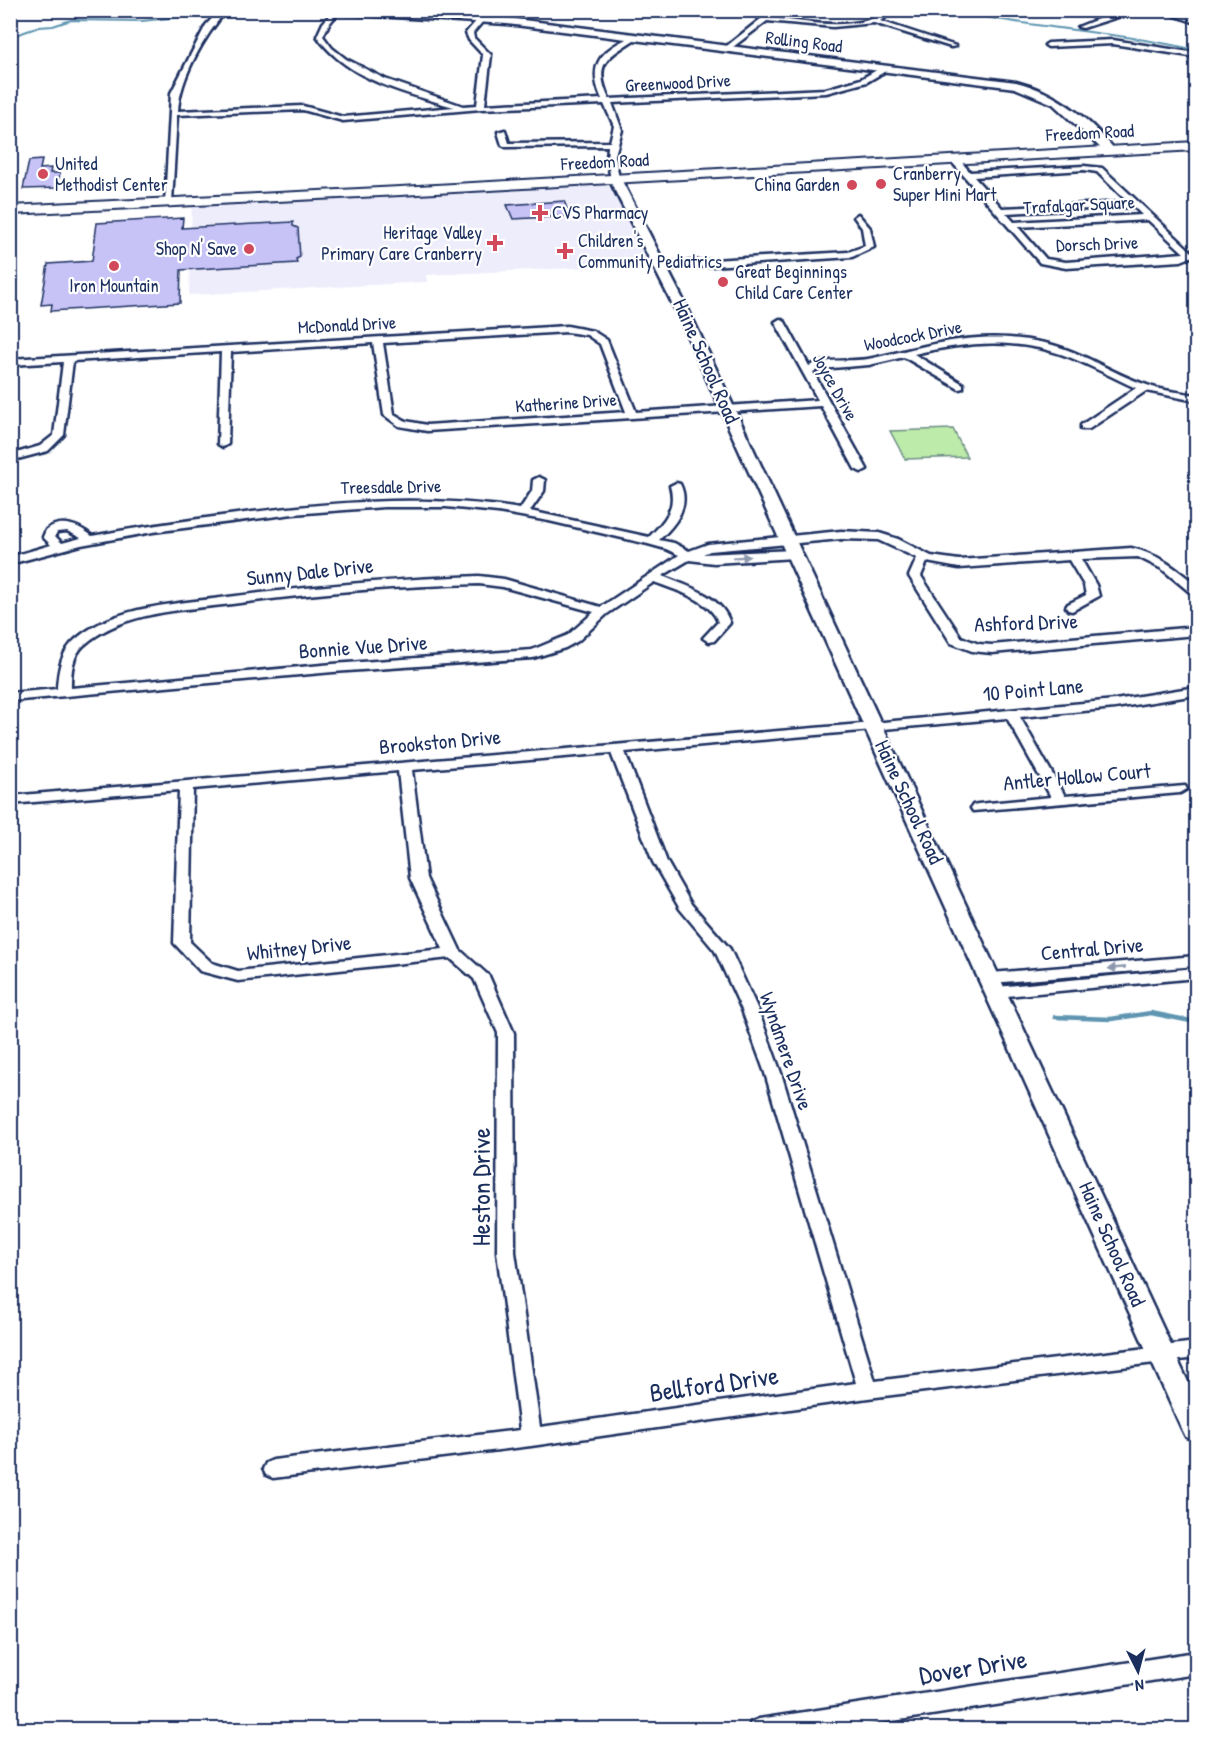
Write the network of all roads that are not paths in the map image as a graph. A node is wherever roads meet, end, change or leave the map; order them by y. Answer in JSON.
{"nodes":[{"id":1,"x":224,"y":10,"type":"edge"},
{"id":2,"x":328,"y":10,"type":"edge"},
{"id":3,"x":499,"y":10,"type":"edge"},
{"id":4,"x":775,"y":10,"type":"edge"},
{"id":5,"x":894,"y":10,"type":"edge"},
{"id":6,"x":1136,"y":10,"type":"edge"},
{"id":7,"x":1161,"y":10,"type":"edge"},
{"id":8,"x":337,"y":11,"type":"edge"},
{"id":9,"x":482,"y":19,"type":"junction"},
{"id":10,"x":767,"y":19,"type":"junction"},
{"id":11,"x":873,"y":21,"type":"junction"},
{"id":12,"x":1197,"y":21,"type":"edge"},
{"id":13,"x":1081,"y":27,"type":"dead end"},
{"id":14,"x":635,"y":38,"type":"junction"},
{"id":15,"x":1048,"y":45,"type":"dead end"},
{"id":16,"x":953,"y":46,"type":"dead end"},
{"id":17,"x":727,"y":49,"type":"junction"},
{"id":18,"x":1197,"y":56,"type":"edge"},
{"id":19,"x":885,"y":69,"type":"junction"},
{"id":20,"x":607,"y":101,"type":"junction"},
{"id":21,"x":481,"y":107,"type":"junction"},
{"id":22,"x":468,"y":108,"type":"junction"},
{"id":23,"x":174,"y":113,"type":"junction"},
{"id":24,"x":502,"y":132,"type":"dead end"},
{"id":25,"x":614,"y":144,"type":"junction"},
{"id":26,"x":1197,"y":146,"type":"edge"},
{"id":27,"x":1109,"y":150,"type":"junction"},
{"id":28,"x":954,"y":159,"type":"junction"},
{"id":29,"x":968,"y":175,"type":"junction"},
{"id":30,"x":615,"y":179,"type":"junction"},
{"id":31,"x":168,"y":202,"type":"junction"},
{"id":32,"x":1134,"y":204,"type":"junction"},
{"id":33,"x":12,"y":210,"type":"edge"},
{"id":34,"x":999,"y":211,"type":"junction"},
{"id":35,"x":858,"y":217,"type":"dead end"},
{"id":36,"x":1148,"y":217,"type":"junction"},
{"id":37,"x":1011,"y":225,"type":"junction"},
{"id":38,"x":663,"y":266,"type":"junction"},
{"id":39,"x":780,"y":322,"type":"dead end"},
{"id":40,"x":377,"y":339,"type":"junction"},
{"id":41,"x":226,"y":348,"type":"junction"},
{"id":42,"x":906,"y":354,"type":"junction"},
{"id":43,"x":68,"y":358,"type":"junction"},
{"id":44,"x":10,"y":362,"type":"edge"},
{"id":45,"x":807,"y":371,"type":"junction"},
{"id":46,"x":959,"y":386,"type":"dead end"},
{"id":47,"x":1144,"y":388,"type":"junction"},
{"id":48,"x":1197,"y":398,"type":"edge"},
{"id":49,"x":825,"y":403,"type":"junction"},
{"id":50,"x":727,"y":410,"type":"junction"},
{"id":51,"x":632,"y":415,"type":"junction"},
{"id":52,"x":1085,"y":427,"type":"dead end"},
{"id":53,"x":223,"y":444,"type":"dead end"},
{"id":54,"x":10,"y":458,"type":"edge"},
{"id":55,"x":861,"y":469,"type":"dead end"},
{"id":56,"x":539,"y":480,"type":"dead end"},
{"id":57,"x":676,"y":486,"type":"dead end"},
{"id":58,"x":523,"y":512,"type":"junction"},
{"id":59,"x":89,"y":540,"type":"junction"},
{"id":60,"x":651,"y":541,"type":"junction"},
{"id":61,"x":58,"y":546,"type":"junction"},
{"id":62,"x":790,"y":546,"type":"junction"},
{"id":63,"x":689,"y":556,"type":"junction"},
{"id":64,"x":1073,"y":556,"type":"junction"},
{"id":65,"x":924,"y":557,"type":"junction"},
{"id":66,"x":10,"y":561,"type":"edge"},
{"id":67,"x":653,"y":577,"type":"junction"},
{"id":68,"x":1197,"y":591,"type":"edge"},
{"id":69,"x":1072,"y":607,"type":"dead end"},
{"id":70,"x":603,"y":611,"type":"junction"},
{"id":71,"x":1197,"y":631,"type":"edge"},
{"id":72,"x":709,"y":638,"type":"dead end"},
{"id":73,"x":1197,"y":691,"type":"edge"},
{"id":74,"x":64,"y":693,"type":"junction"},
{"id":75,"x":10,"y":697,"type":"edge"},
{"id":76,"x":1011,"y":713,"type":"junction"},
{"id":77,"x":873,"y":727,"type":"junction"},
{"id":78,"x":616,"y":748,"type":"junction"},
{"id":79,"x":404,"y":766,"type":"junction"},
{"id":80,"x":186,"y":786,"type":"junction"},
{"id":81,"x":1180,"y":789,"type":"dead end"},
{"id":82,"x":10,"y":800,"type":"edge"},
{"id":83,"x":1060,"y":800,"type":"junction"},
{"id":84,"x":978,"y":808,"type":"dead end"},
{"id":85,"x":453,"y":953,"type":"junction"},
{"id":86,"x":1197,"y":961,"type":"edge"},
{"id":87,"x":1197,"y":973,"type":"edge"},
{"id":88,"x":994,"y":985,"type":"junction"},
{"id":89,"x":1197,"y":1350,"type":"edge"},
{"id":90,"x":1162,"y":1354,"type":"junction"},
{"id":91,"x":868,"y":1390,"type":"junction"},
{"id":92,"x":1197,"y":1429,"type":"edge"},
{"id":93,"x":531,"y":1437,"type":"junction"},
{"id":94,"x":273,"y":1469,"type":"dead end"},
{"id":95,"x":1197,"y":1663,"type":"edge"},
{"id":96,"x":759,"y":1730,"type":"edge"}],
"edges":[{"from":1,"to":23,"type":"street"},
{"from":2,"to":8,"type":"street","name":"Rolling Road"},
{"from":3,"to":9,"type":"street"},
{"from":4,"to":10,"type":"street"},
{"from":5,"to":11,"type":"street"},
{"from":6,"to":13,"type":"street"},
{"from":7,"to":12,"type":"street"},
{"from":8,"to":9,"type":"street","name":"Rolling Road"},
{"from":8,"to":22,"type":"street","name":"Greenwood Drive"},
{"from":9,"to":14,"type":"street","name":"Rolling Road"},
{"from":9,"to":21,"type":"street"},
{"from":10,"to":11,"type":"street"},
{"from":10,"to":17,"type":"street"},
{"from":11,"to":16,"type":"street"},
{"from":14,"to":17,"type":"street","name":"Rolling Road"},
{"from":14,"to":20,"type":"street"},
{"from":15,"to":18,"type":"street"},
{"from":17,"to":19,"type":"street","name":"Rolling Road"},
{"from":19,"to":20,"type":"street","name":"Greenwood Drive"},
{"from":19,"to":27,"type":"street","name":"Rolling Road"},
{"from":20,"to":21,"type":"street","name":"Greenwood Drive"},
{"from":20,"to":25,"type":"street"},
{"from":21,"to":22,"type":"street","name":"Greenwood Drive"},
{"from":22,"to":23,"type":"street","name":"Greenwood Drive"},
{"from":23,"to":31,"type":"street"},
{"from":24,"to":25,"type":"street"},
{"from":25,"to":30,"type":"street"},
{"from":26,"to":27,"type":"main road","name":"Freedom Road"},
{"from":27,"to":28,"type":"main road","name":"Freedom Road"},
{"from":28,"to":29,"type":"street","name":"Dorsch Drive"},
{"from":28,"to":30,"type":"main road","name":"Freedom Road"},
{"from":29,"to":32,"type":"street"},
{"from":29,"to":34,"type":"street","name":"Dorsch Drive"},
{"from":30,"to":31,"type":"main road","name":"Freedom Road"},
{"from":30,"to":38,"type":"street","name":"Haine School Road"},
{"from":31,"to":33,"type":"main road","name":"Freedom Road"},
{"from":32,"to":34,"type":"street","name":"Trafalgar Square"},
{"from":32,"to":36,"type":"street"},
{"from":34,"to":37,"type":"street","name":"Dorsch Drive"},
{"from":35,"to":38,"type":"street"},
{"from":36,"to":37,"type":"street","name":"Trafalgar Square"},
{"from":36,"to":37,"type":"street","name":"Dorsch Drive"},
{"from":38,"to":50,"type":"street","name":"Haine School Road"},
{"from":39,"to":45,"type":"street","name":"Joyce Drive"},
{"from":40,"to":41,"type":"street","name":"McDonald Drive"},
{"from":40,"to":51,"type":"street","name":"McDonald Drive"},
{"from":40,"to":51,"type":"street","name":"Katherine Drive"},
{"from":41,"to":43,"type":"street","name":"McDonald Drive"},
{"from":41,"to":53,"type":"street"},
{"from":42,"to":45,"type":"street","name":"Woodcock Drive"},
{"from":42,"to":46,"type":"street"},
{"from":42,"to":47,"type":"street","name":"Woodcock Drive"},
{"from":43,"to":44,"type":"street","name":"McDonald Drive"},
{"from":43,"to":54,"type":"street"},
{"from":45,"to":49,"type":"street","name":"Joyce Drive"},
{"from":47,"to":48,"type":"street","name":"Woodcock Drive"},
{"from":47,"to":52,"type":"street"},
{"from":49,"to":50,"type":"street","name":"Katherine Drive"},
{"from":49,"to":55,"type":"street","name":"Joyce Drive"},
{"from":50,"to":51,"type":"street","name":"Katherine Drive"},
{"from":50,"to":62,"type":"street","name":"Haine School Road"},
{"from":56,"to":58,"type":"street"},
{"from":57,"to":60,"type":"street"},
{"from":58,"to":59,"type":"street","name":"Treesdale Drive"},
{"from":58,"to":60,"type":"street","name":"Treesdale Drive"},
{"from":59,"to":61,"type":"street","name":"Treesdale Drive"},
{"from":59,"to":61,"type":"street"},
{"from":60,"to":63,"type":"street","name":"Treesdale Drive"},
{"from":61,"to":66,"type":"street","name":"Treesdale Drive"},
{"from":62,"to":63,"type":"street"},
{"from":62,"to":65,"type":"street"},
{"from":62,"to":77,"type":"street","name":"Haine School Road"},
{"from":63,"to":67,"type":"street","name":"Bonnie Vue Drive"},
{"from":64,"to":65,"type":"street"},
{"from":64,"to":68,"type":"street"},
{"from":64,"to":69,"type":"street"},
{"from":65,"to":71,"type":"street","name":"Ashford Drive"},
{"from":67,"to":70,"type":"street","name":"Bonnie Vue Drive"},
{"from":67,"to":72,"type":"street"},
{"from":70,"to":74,"type":"street","name":"Bonnie Vue Drive"},
{"from":70,"to":74,"type":"street","name":"Sunny Dale Drive"},
{"from":73,"to":76,"type":"street","name":"10 Point Lane"},
{"from":74,"to":75,"type":"street","name":"Bonnie Vue Drive"},
{"from":76,"to":77,"type":"street","name":"10 Point Lane"},
{"from":76,"to":83,"type":"street"},
{"from":77,"to":78,"type":"street","name":"Brookston Drive"},
{"from":77,"to":88,"type":"street","name":"Haine School Road"},
{"from":78,"to":79,"type":"street","name":"Brookston Drive"},
{"from":78,"to":91,"type":"street","name":"Wyndmere Drive"},
{"from":79,"to":80,"type":"street","name":"Brookston Drive"},
{"from":79,"to":85,"type":"street"},
{"from":80,"to":82,"type":"street","name":"Brookston Drive"},
{"from":80,"to":85,"type":"street","name":"Whitney Drive"},
{"from":81,"to":83,"type":"street","name":"Antler Hollow Court"},
{"from":83,"to":84,"type":"street","name":"Antler Hollow Court"},
{"from":85,"to":93,"type":"street","name":"Heston Drive"},
{"from":86,"to":88,"type":"street","name":"Central Drive","one_way":true},
{"from":87,"to":88,"type":"street","name":"Central Drive"},
{"from":88,"to":90,"type":"street","name":"Haine School Road"},
{"from":89,"to":90,"type":"street","name":"Bellford Drive"},
{"from":90,"to":91,"type":"street","name":"Bellford Drive"},
{"from":90,"to":92,"type":"street","name":"Haine School Road"},
{"from":91,"to":93,"type":"street","name":"Bellford Drive"},
{"from":93,"to":94,"type":"street","name":"Bellford Drive"},
{"from":95,"to":96,"type":"street","name":"Dover Drive"}]}
